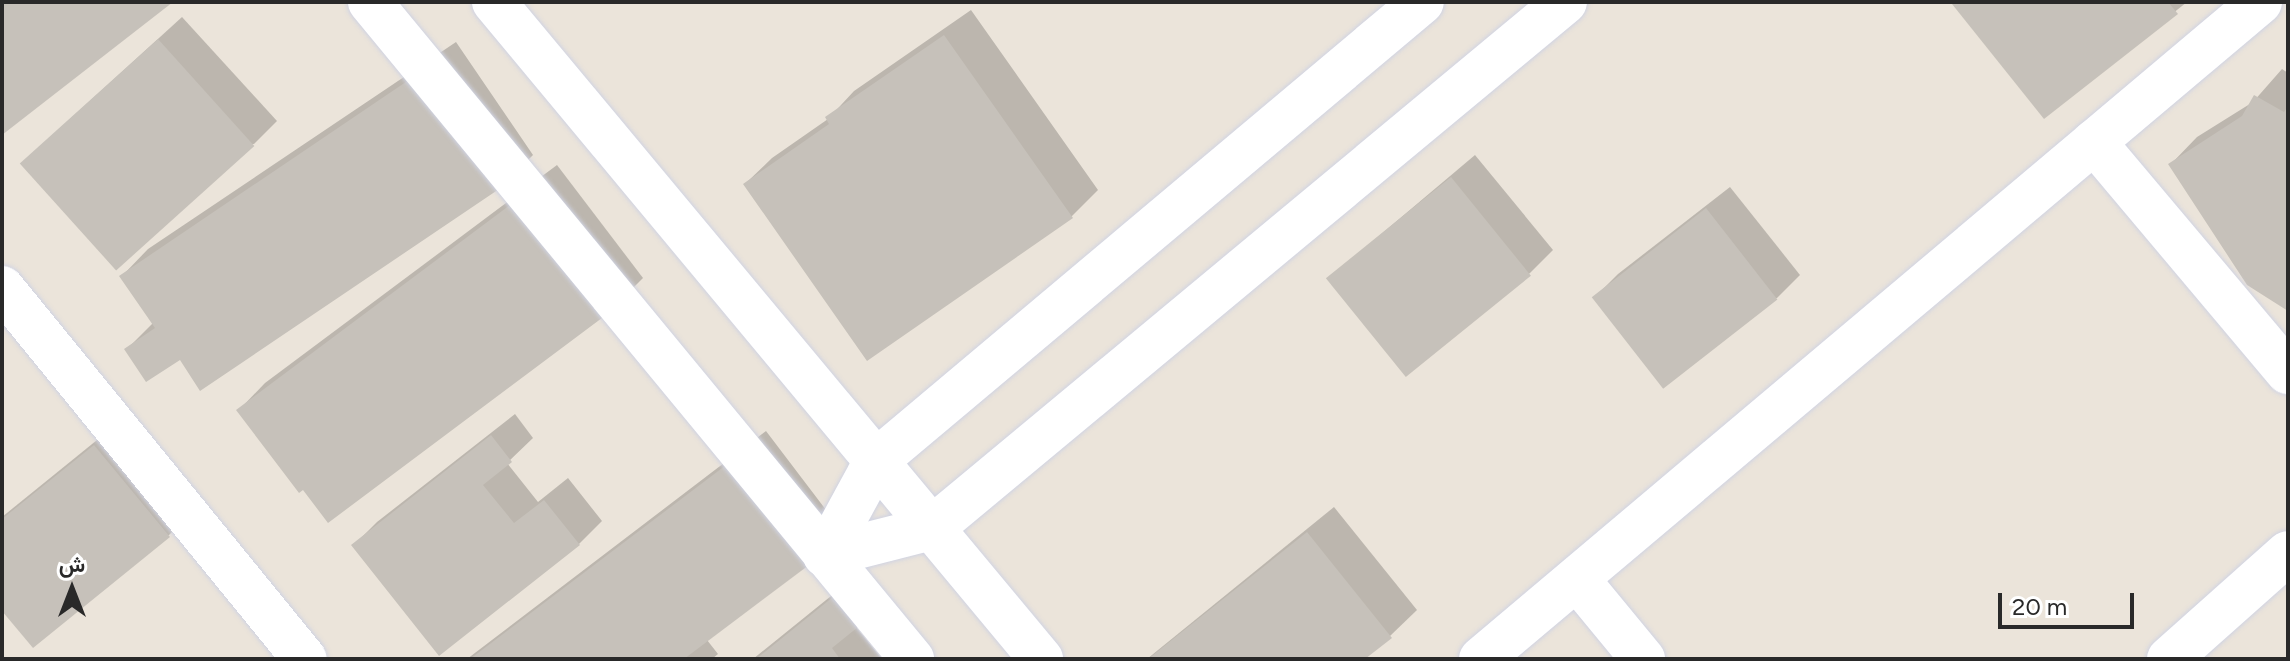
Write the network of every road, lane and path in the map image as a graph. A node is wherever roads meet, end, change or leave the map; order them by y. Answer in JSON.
{"nodes":[{"id":1,"x":370,"y":2,"type":"edge"},
{"id":2,"x":494,"y":2,"type":"edge"},
{"id":3,"x":1422,"y":2,"type":"edge"},
{"id":4,"x":1565,"y":2,"type":"edge"},
{"id":5,"x":2260,"y":2,"type":"edge"},
{"id":6,"x":2094,"y":142,"type":"junction"},
{"id":7,"x":2,"y":288,"type":"edge"},
{"id":8,"x":2288,"y":372,"type":"edge"},
{"id":9,"x":876,"y":461,"type":"junction"},
{"id":10,"x":932,"y":528,"type":"junction"},
{"id":11,"x":2288,"y":553,"type":"edge"},
{"id":12,"x":825,"y":555,"type":"junction"},
{"id":13,"x":1577,"y":579,"type":"junction"},
{"id":14,"x":297,"y":656,"type":"edge"},
{"id":15,"x":912,"y":659,"type":"edge"},
{"id":16,"x":1041,"y":659,"type":"edge"},
{"id":17,"x":1481,"y":659,"type":"edge"},
{"id":18,"x":1643,"y":659,"type":"edge"},
{"id":19,"x":2169,"y":659,"type":"edge"}],
"edges":[{"from":1,"to":12,"type":"street"},
{"from":2,"to":9,"type":"street"},
{"from":3,"to":9,"type":"street"},
{"from":4,"to":10,"type":"street"},
{"from":5,"to":6,"type":"street"},
{"from":6,"to":8,"type":"street"},
{"from":6,"to":13,"type":"street"},
{"from":7,"to":14,"type":"street"},
{"from":9,"to":10,"type":"street"},
{"from":9,"to":12,"type":"street"},
{"from":10,"to":12,"type":"street"},
{"from":10,"to":16,"type":"street"},
{"from":11,"to":19,"type":"street"},
{"from":12,"to":15,"type":"street"},
{"from":13,"to":17,"type":"street"},
{"from":13,"to":18,"type":"street"}]}
